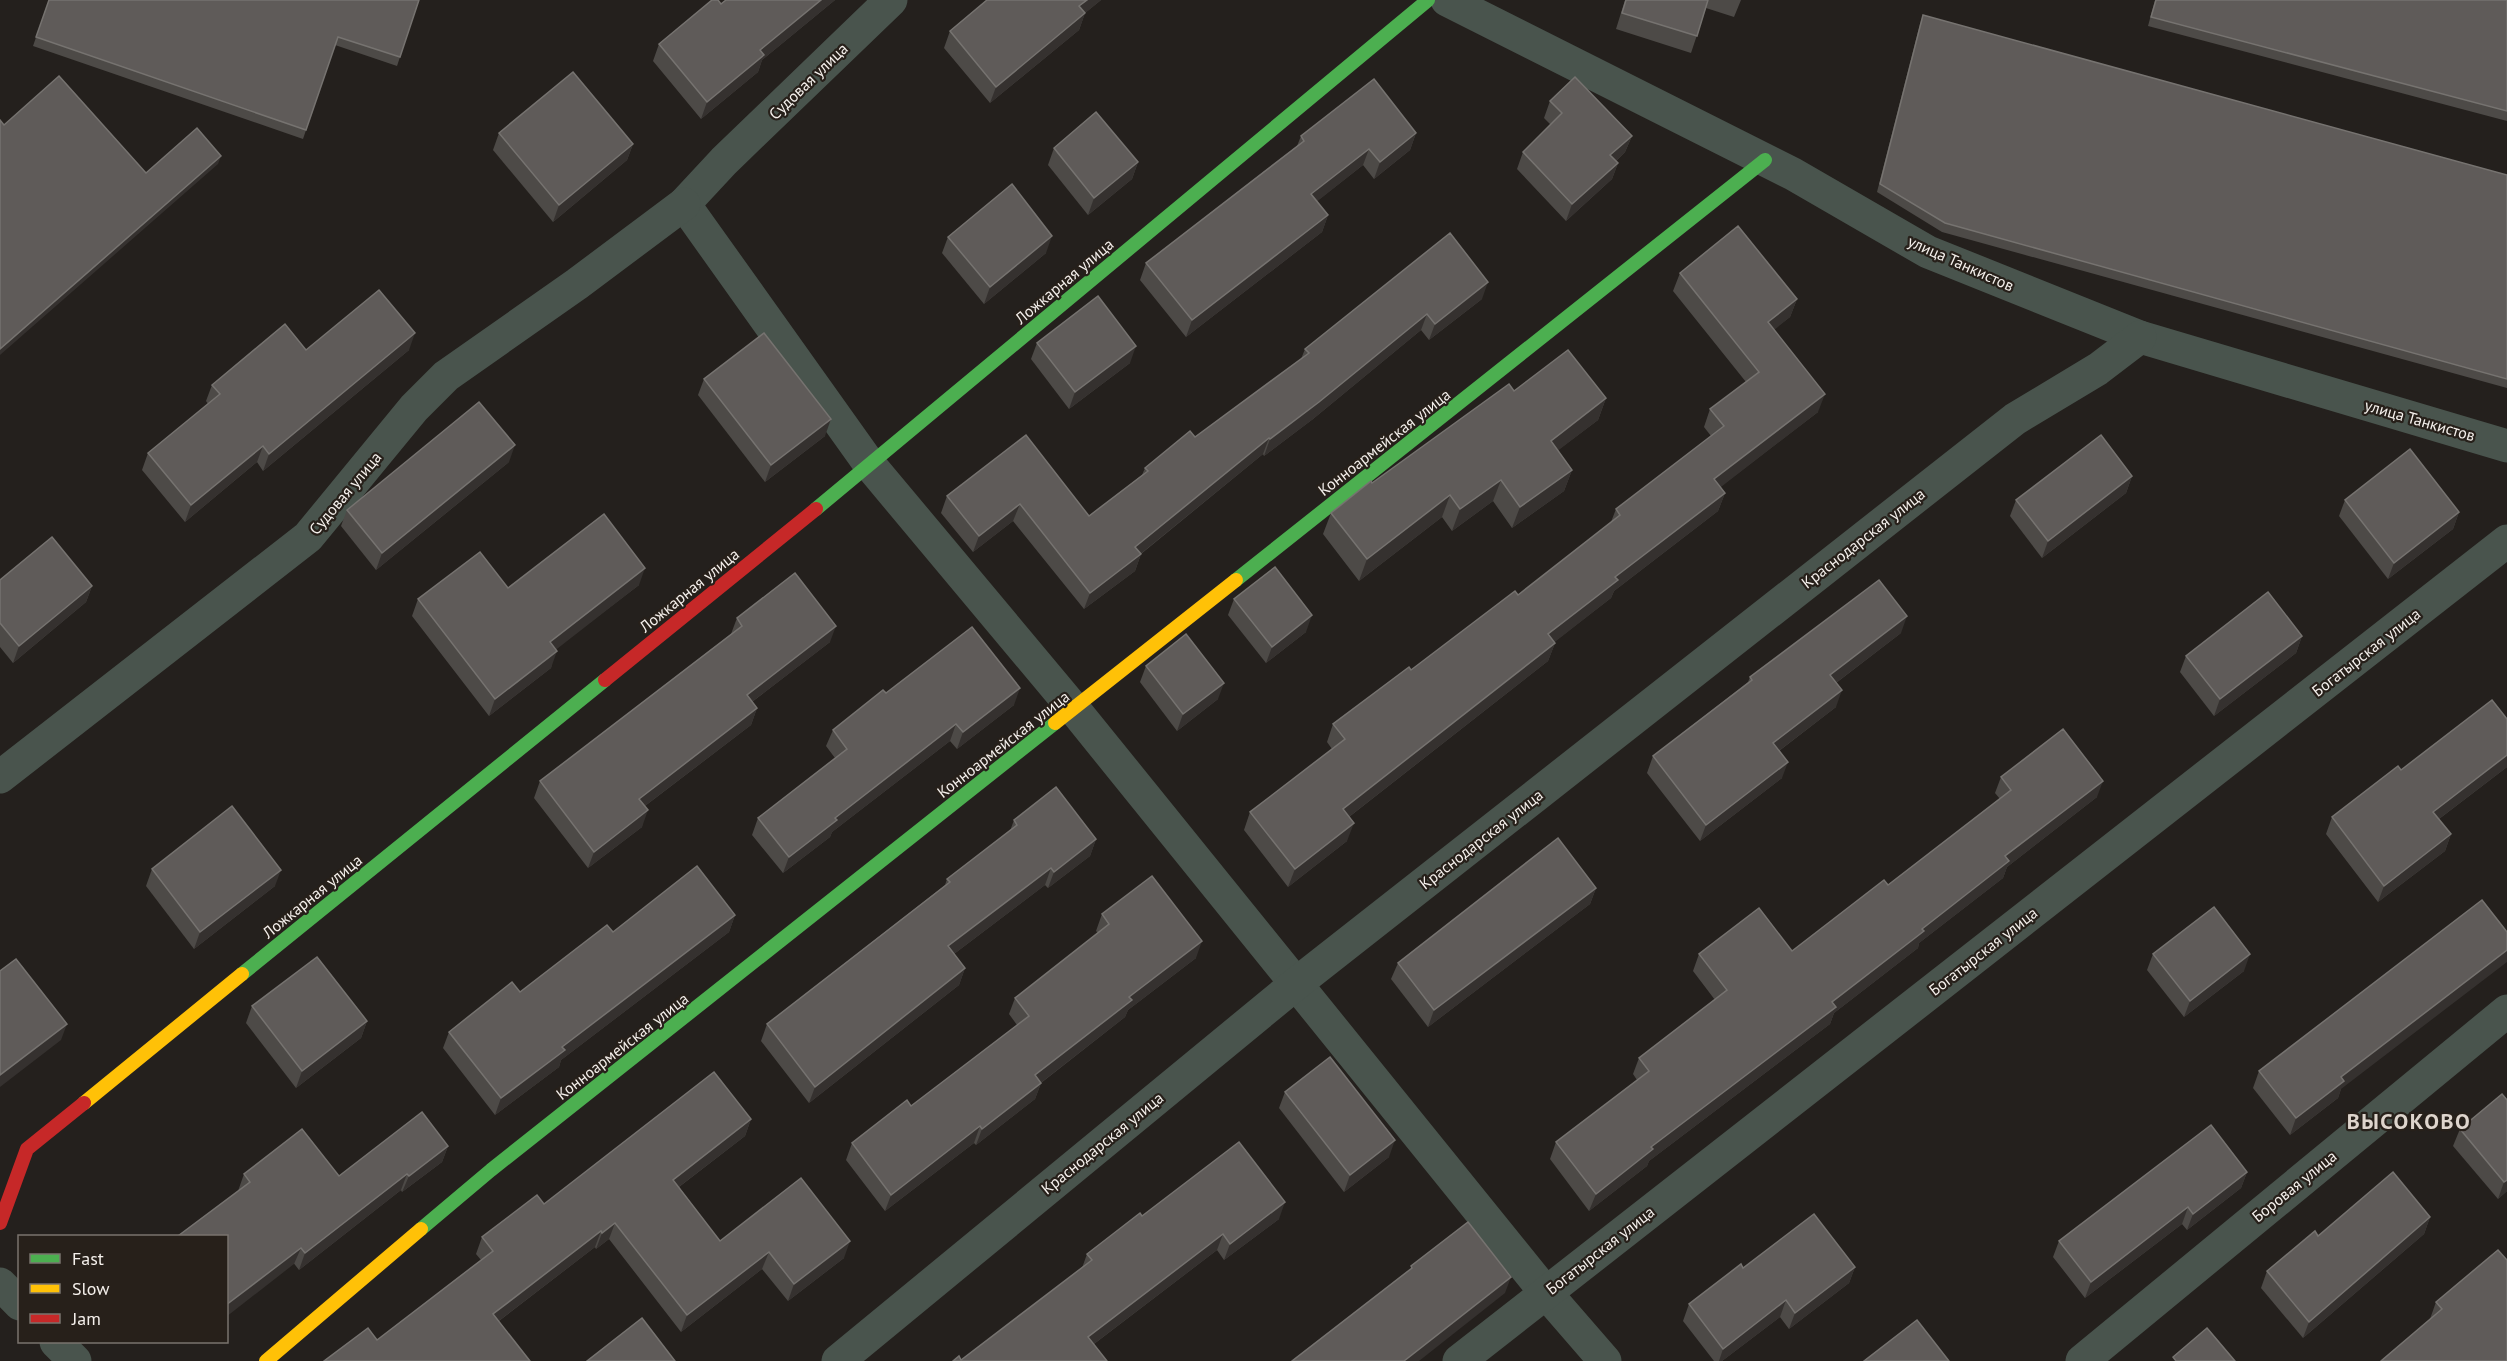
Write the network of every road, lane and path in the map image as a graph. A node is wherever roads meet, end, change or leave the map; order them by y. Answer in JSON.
{"nodes":[{"id":1,"x":891,"y":0,"type":"edge"},
{"id":2,"x":1428,"y":0,"type":"edge"},
{"id":3,"x":1448,"y":0,"type":"edge"},
{"id":4,"x":1765,"y":160,"type":"junction"},
{"id":5,"x":684,"y":204,"type":"junction"},
{"id":6,"x":2140,"y":337,"type":"junction"},
{"id":7,"x":2507,"y":446,"type":"edge"},
{"id":8,"x":870,"y":465,"type":"junction"},
{"id":9,"x":2507,"y":542,"type":"edge"},
{"id":10,"x":1074,"y":709,"type":"junction"},
{"id":11,"x":0,"y":777,"type":"edge"},
{"id":12,"x":1297,"y":983,"type":"junction"},
{"id":13,"x":2507,"y":1011,"type":"edge"},
{"id":14,"x":0,"y":1223,"type":"edge"},
{"id":15,"x":0,"y":1284,"type":"edge"},
{"id":16,"x":1546,"y":1293,"type":"junction"},
{"id":17,"x":18,"y":1302,"type":"edge"},
{"id":18,"x":58,"y":1343,"type":"edge"},
{"id":19,"x":75,"y":1361,"type":"edge"},
{"id":20,"x":266,"y":1361,"type":"edge"},
{"id":21,"x":838,"y":1361,"type":"edge"},
{"id":22,"x":1459,"y":1361,"type":"edge"},
{"id":23,"x":1605,"y":1361,"type":"edge"},
{"id":24,"x":2082,"y":1361,"type":"edge"}],
"edges":[{"from":1,"to":5,"type":"street","name":"Судовая улица"},
{"from":2,"to":8,"type":"street","name":"Ложкарная улица"},
{"from":3,"to":4,"type":"street","name":"улица Танкистов"},
{"from":4,"to":6,"type":"street","name":"улица Танкистов"},
{"from":4,"to":10,"type":"street","name":"Конноармейская улица"},
{"from":5,"to":8,"type":"street"},
{"from":5,"to":11,"type":"street","name":"Судовая улица"},
{"from":6,"to":7,"type":"street","name":"улица Танкистов"},
{"from":6,"to":12,"type":"street","name":"Краснодарская улица"},
{"from":8,"to":10,"type":"street"},
{"from":8,"to":14,"type":"street","name":"Ложкарная улица"},
{"from":9,"to":16,"type":"street","name":"Богатырская улица"},
{"from":10,"to":12,"type":"street"},
{"from":10,"to":20,"type":"street","name":"Конноармейская улица"},
{"from":12,"to":16,"type":"street"},
{"from":12,"to":21,"type":"street","name":"Краснодарская улица"},
{"from":13,"to":24,"type":"street","name":"Боровая улица"},
{"from":15,"to":17,"type":"street"},
{"from":16,"to":22,"type":"street","name":"Богатырская улица"},
{"from":16,"to":23,"type":"street"},
{"from":18,"to":19,"type":"street"}]}
